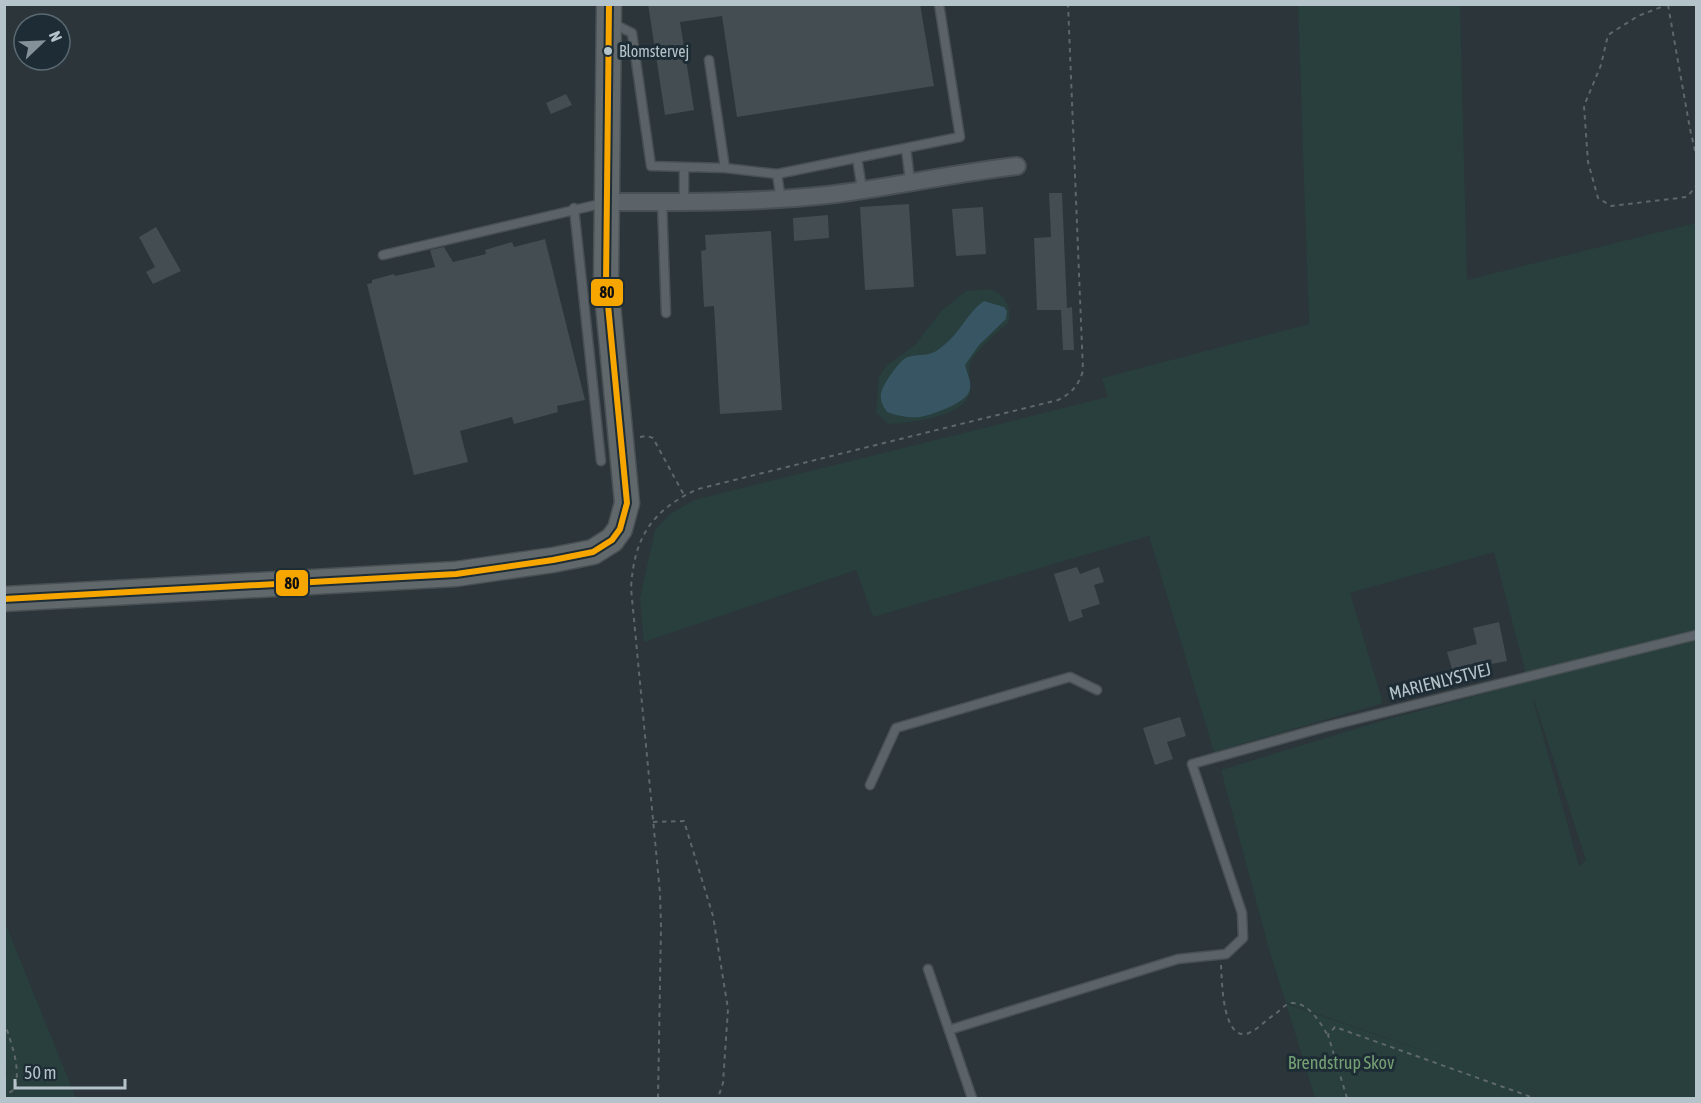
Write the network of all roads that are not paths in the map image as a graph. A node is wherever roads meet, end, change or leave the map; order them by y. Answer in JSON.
{"nodes":[{"id":1,"x":939,"y":4,"type":"edge"},
{"id":2,"x":609,"y":13,"type":"edge"},
{"id":3,"x":709,"y":60,"type":"dead end"},
{"id":4,"x":906,"y":148,"type":"junction"},
{"id":5,"x":857,"y":158,"type":"junction"},
{"id":6,"x":1017,"y":166,"type":"dead end"},
{"id":7,"x":684,"y":167,"type":"junction"},
{"id":8,"x":725,"y":168,"type":"junction"},
{"id":9,"x":777,"y":174,"type":"junction"},
{"id":10,"x":910,"y":181,"type":"junction"},
{"id":11,"x":862,"y":189,"type":"junction"},
{"id":12,"x":781,"y":200,"type":"junction"},
{"id":13,"x":607,"y":202,"type":"junction"},
{"id":14,"x":662,"y":202,"type":"junction"},
{"id":15,"x":684,"y":202,"type":"junction"},
{"id":16,"x":574,"y":208,"type":"junction"},
{"id":17,"x":383,"y":255,"type":"dead end"},
{"id":18,"x":666,"y":313,"type":"dead end"},
{"id":19,"x":601,"y":462,"type":"dead end"},
{"id":20,"x":4,"y":599,"type":"edge"},
{"id":21,"x":1696,"y":635,"type":"edge"},
{"id":22,"x":1097,"y":690,"type":"dead end"},
{"id":23,"x":870,"y":785,"type":"dead end"},
{"id":24,"x":928,"y":969,"type":"dead end"},
{"id":25,"x":949,"y":1030,"type":"junction"},
{"id":26,"x":972,"y":1098,"type":"edge"}],
"edges":[{"from":1,"to":4,"type":"lane"},
{"from":2,"to":7,"type":"lane"},
{"from":2,"to":13,"type":"street"},
{"from":3,"to":8,"type":"lane"},
{"from":4,"to":5,"type":"lane"},
{"from":4,"to":10,"type":"lane"},
{"from":5,"to":9,"type":"lane"},
{"from":5,"to":11,"type":"lane"},
{"from":6,"to":10,"type":"street"},
{"from":7,"to":8,"type":"lane"},
{"from":7,"to":15,"type":"lane"},
{"from":8,"to":9,"type":"lane"},
{"from":9,"to":12,"type":"lane"},
{"from":10,"to":11,"type":"street"},
{"from":11,"to":12,"type":"street"},
{"from":12,"to":15,"type":"street"},
{"from":13,"to":14,"type":"street"},
{"from":13,"to":16,"type":"lane"},
{"from":13,"to":20,"type":"street"},
{"from":14,"to":15,"type":"street"},
{"from":14,"to":18,"type":"lane"},
{"from":16,"to":17,"type":"lane"},
{"from":16,"to":19,"type":"lane"},
{"from":21,"to":25,"type":"lane","name":"MARIENLYSTVEJ"},
{"from":22,"to":23,"type":"lane"},
{"from":24,"to":25,"type":"lane"},
{"from":25,"to":26,"type":"lane"}]}
